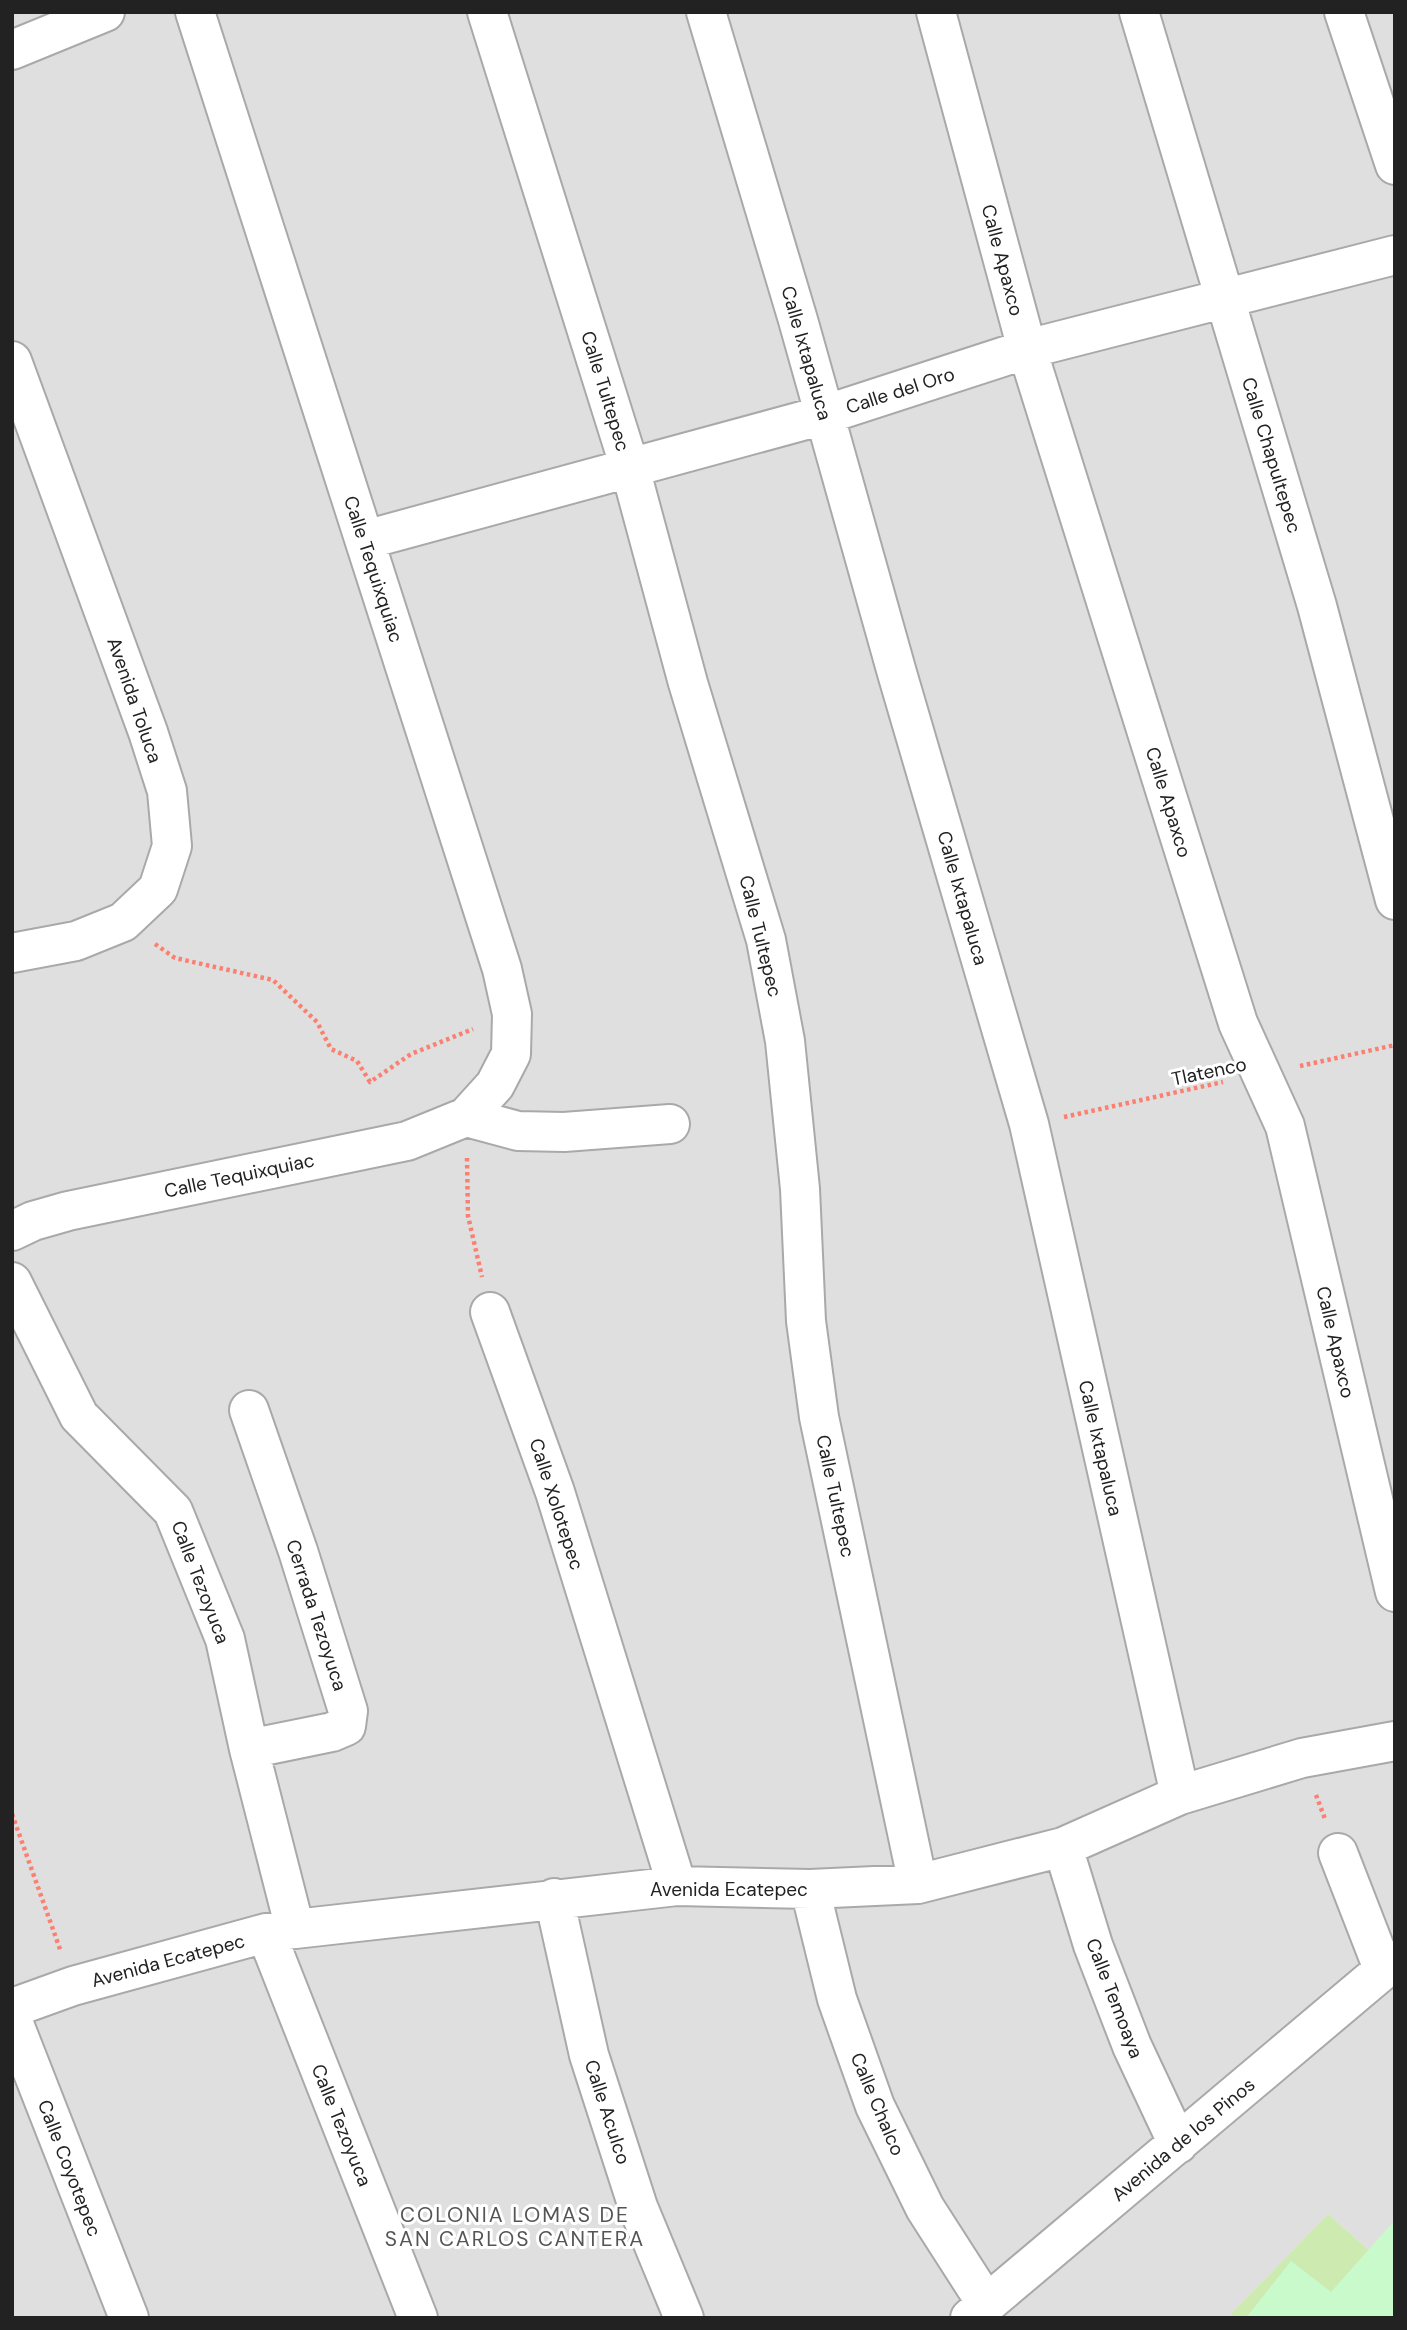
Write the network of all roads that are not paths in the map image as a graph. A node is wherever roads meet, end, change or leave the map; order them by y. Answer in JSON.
{"nodes":[{"id":1,"x":105,"y":12,"type":"edge"},
{"id":2,"x":195,"y":12,"type":"edge"},
{"id":3,"x":487,"y":12,"type":"edge"},
{"id":4,"x":706,"y":12,"type":"edge"},
{"id":5,"x":936,"y":12,"type":"edge"},
{"id":6,"x":1139,"y":12,"type":"edge"},
{"id":7,"x":1344,"y":12,"type":"edge"},
{"id":8,"x":12,"y":50,"type":"edge"},
{"id":9,"x":1395,"y":165,"type":"edge"},
{"id":10,"x":1395,"y":255,"type":"edge"},
{"id":11,"x":1225,"y":298,"type":"junction"},
{"id":12,"x":1027,"y":349,"type":"junction"},
{"id":13,"x":12,"y":361,"type":"edge"},
{"id":14,"x":824,"y":415,"type":"junction"},
{"id":15,"x":630,"y":468,"type":"junction"},
{"id":16,"x":365,"y":540,"type":"junction"},
{"id":17,"x":1395,"y":900,"type":"edge"},
{"id":18,"x":12,"y":953,"type":"edge"},
{"id":19,"x":466,"y":1117,"type":"junction"},
{"id":20,"x":670,"y":1124,"type":"dead end"},
{"id":21,"x":12,"y":1231,"type":"edge"},
{"id":22,"x":12,"y":1282,"type":"edge"},
{"id":23,"x":490,"y":1312,"type":"road end"},
{"id":24,"x":249,"y":1410,"type":"dead end"},
{"id":25,"x":1395,"y":1592,"type":"edge"},
{"id":26,"x":1395,"y":1741,"type":"edge"},
{"id":27,"x":249,"y":1749,"type":"junction"},
{"id":28,"x":1180,"y":1795,"type":"junction"},
{"id":29,"x":1063,"y":1847,"type":"junction"},
{"id":30,"x":1338,"y":1853,"type":"road end"},
{"id":31,"x":918,"y":1884,"type":"junction"},
{"id":32,"x":677,"y":1886,"type":"junction"},
{"id":33,"x":810,"y":1889,"type":"junction"},
{"id":34,"x":554,"y":1898,"type":"junction"},
{"id":35,"x":280,"y":1931,"type":"junction"},
{"id":36,"x":1389,"y":1965,"type":"edge"},
{"id":37,"x":12,"y":2008,"type":"edge"},
{"id":38,"x":12,"y":2019,"type":"edge"},
{"id":39,"x":1178,"y":2144,"type":"junction"},
{"id":40,"x":978,"y":2311,"type":"edge"},
{"id":41,"x":129,"y":2318,"type":"edge"},
{"id":42,"x":418,"y":2318,"type":"edge"},
{"id":43,"x":684,"y":2318,"type":"edge"}],
"edges":[{"from":1,"to":8,"type":"street"},
{"from":2,"to":16,"type":"street","name":"Calle Tequixquiac"},
{"from":3,"to":15,"type":"street","name":"Calle Tultepec"},
{"from":4,"to":14,"type":"street","name":"Calle Ixtapaluca"},
{"from":5,"to":12,"type":"street","name":"Calle Apaxco"},
{"from":6,"to":11,"type":"street","name":"Calle Chapultepec"},
{"from":7,"to":9,"type":"street"},
{"from":10,"to":11,"type":"street","name":"Calle del Oro"},
{"from":11,"to":12,"type":"street","name":"Calle del Oro"},
{"from":11,"to":17,"type":"street","name":"Calle Chapultepec"},
{"from":12,"to":14,"type":"street","name":"Calle del Oro"},
{"from":12,"to":25,"type":"street","name":"Calle Apaxco"},
{"from":13,"to":18,"type":"street","name":"Avenida Toluca"},
{"from":14,"to":15,"type":"street","name":"Calle del Oro"},
{"from":14,"to":28,"type":"street","name":"Calle Ixtapaluca"},
{"from":15,"to":16,"type":"street","name":"Calle del Oro"},
{"from":15,"to":31,"type":"street","name":"Calle Tultepec"},
{"from":16,"to":19,"type":"street","name":"Calle Tequixquiac"},
{"from":19,"to":20,"type":"street"},
{"from":19,"to":21,"type":"street","name":"Calle Tequixquiac"},
{"from":22,"to":27,"type":"street","name":"Calle Tezoyuca"},
{"from":23,"to":32,"type":"street","name":"Calle Xolotepec"},
{"from":24,"to":27,"type":"street","name":"Cerrada Tezoyuca"},
{"from":26,"to":28,"type":"street","name":"Avenida Ecatepec"},
{"from":27,"to":35,"type":"street","name":"Calle Tezoyuca"},
{"from":28,"to":29,"type":"street","name":"Avenida Ecatepec"},
{"from":29,"to":31,"type":"street","name":"Avenida Ecatepec"},
{"from":29,"to":39,"type":"street","name":"Calle Temoaya"},
{"from":30,"to":36,"type":"street"},
{"from":31,"to":33,"type":"street","name":"Avenida Ecatepec"},
{"from":32,"to":33,"type":"street","name":"Avenida Ecatepec"},
{"from":32,"to":34,"type":"street","name":"Avenida Ecatepec"},
{"from":33,"to":40,"type":"street","name":"Calle Chalco"},
{"from":34,"to":35,"type":"street","name":"Avenida Ecatepec"},
{"from":34,"to":43,"type":"street","name":"Calle Aculco"},
{"from":35,"to":37,"type":"street","name":"Avenida Ecatepec"},
{"from":35,"to":42,"type":"street","name":"Calle Tezoyuca"},
{"from":36,"to":39,"type":"street","name":"Avenida de los Pinos"},
{"from":38,"to":41,"type":"street","name":"Calle Coyotepec"},
{"from":39,"to":40,"type":"street","name":"Avenida de los Pinos"}]}
